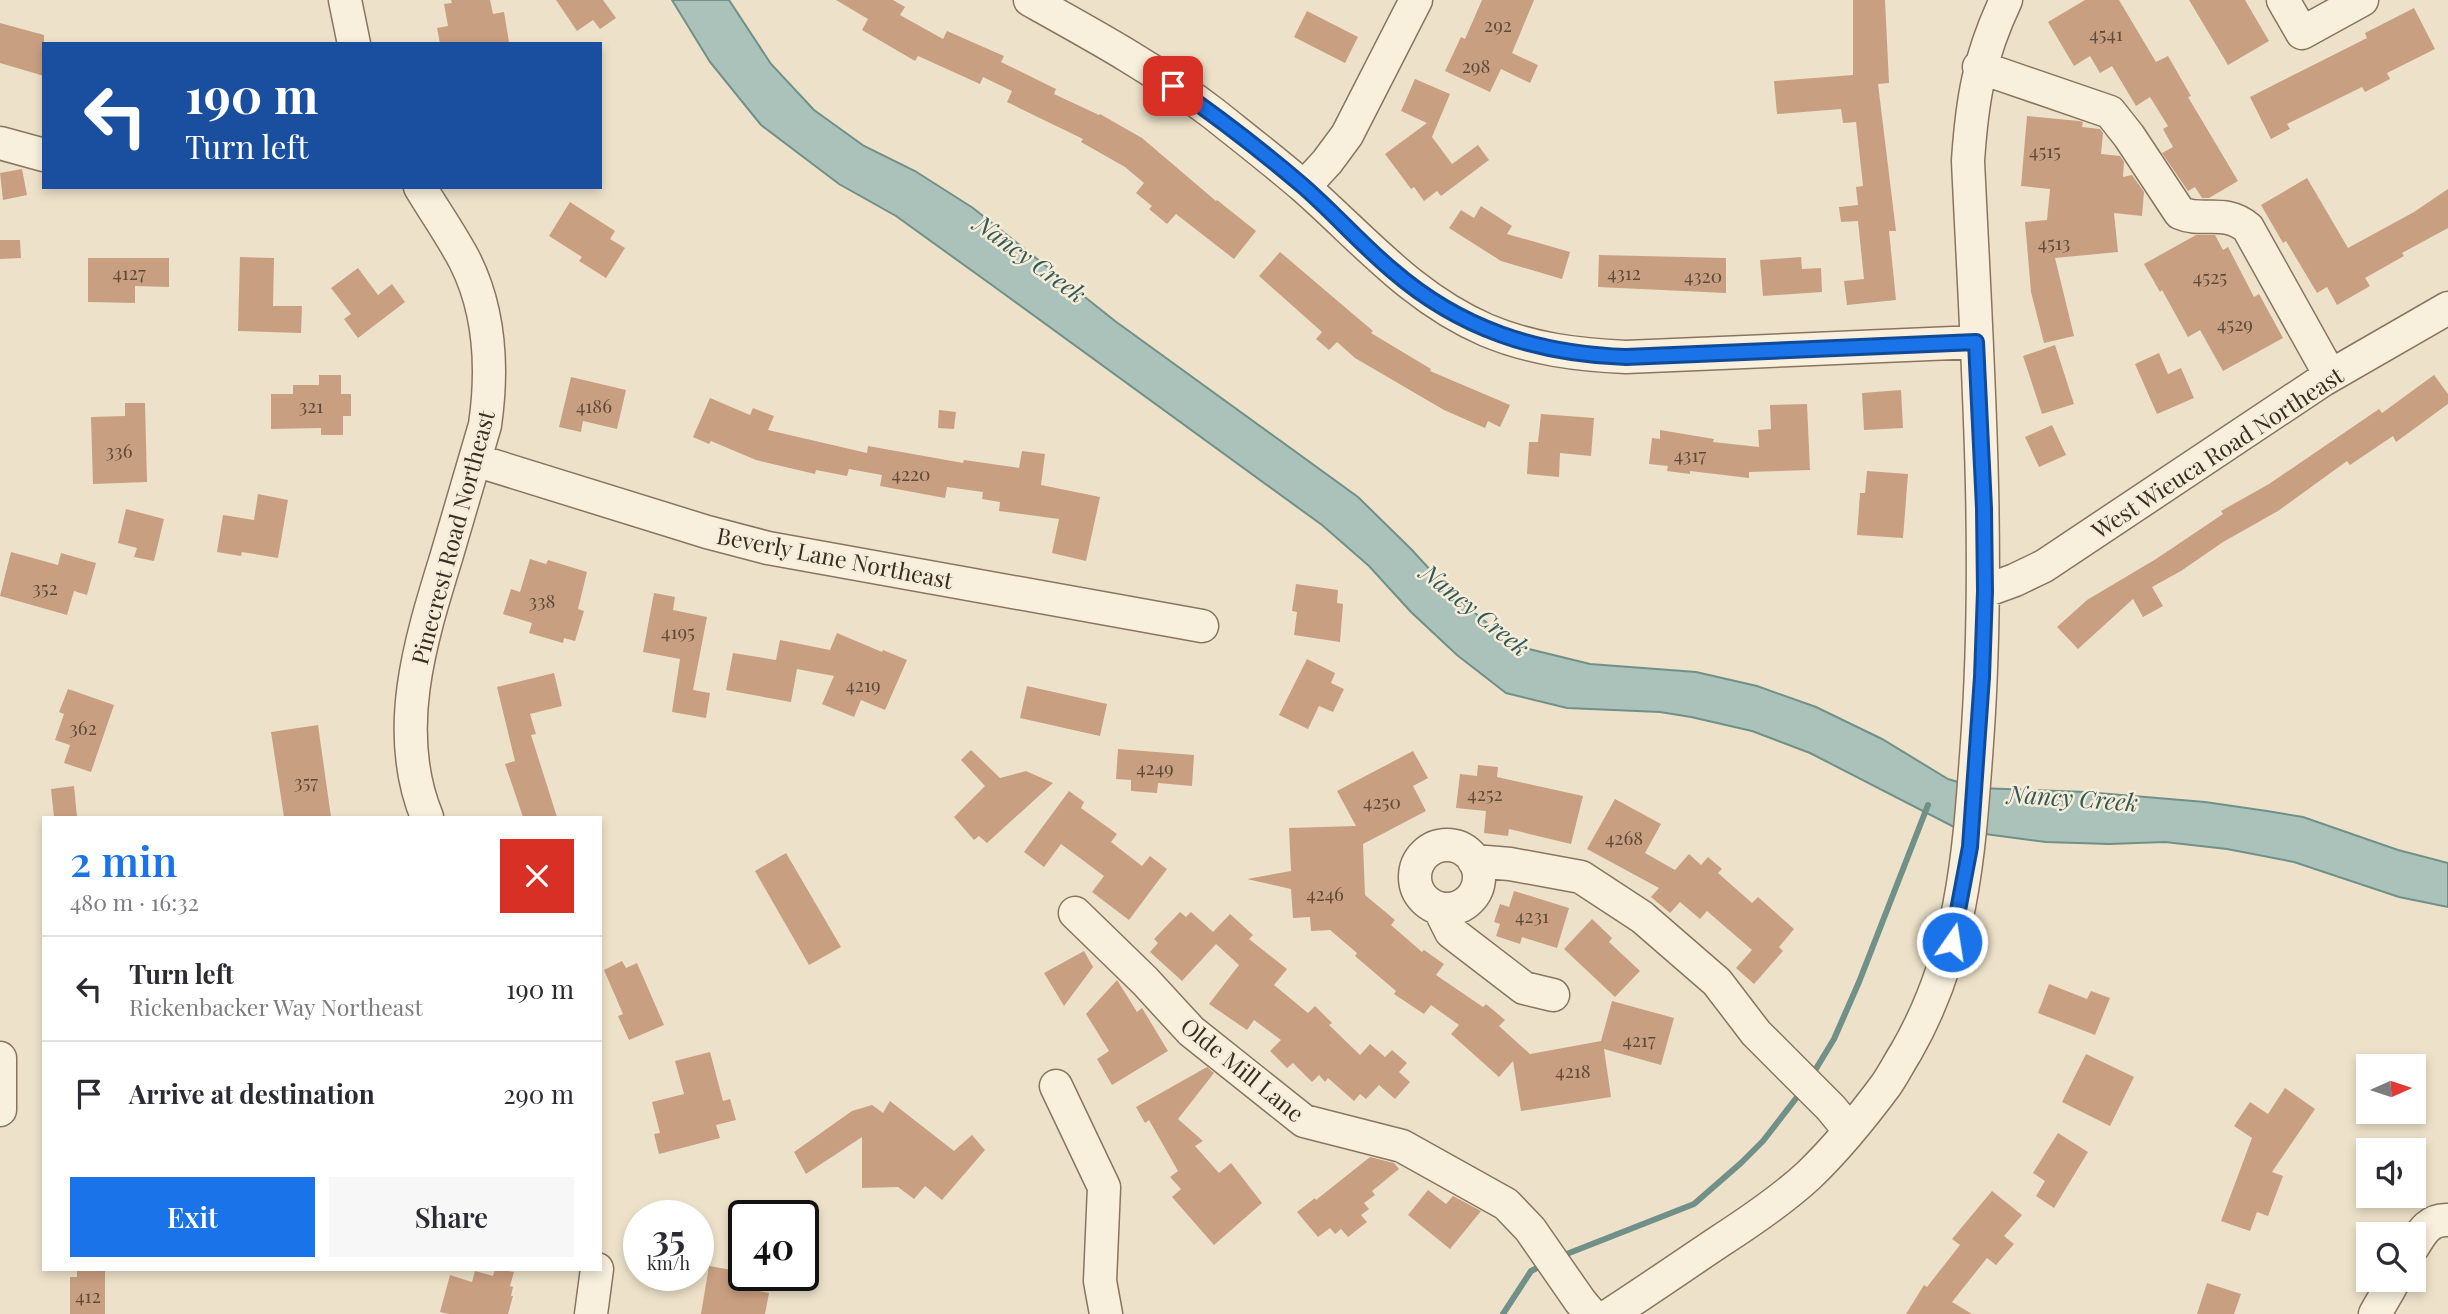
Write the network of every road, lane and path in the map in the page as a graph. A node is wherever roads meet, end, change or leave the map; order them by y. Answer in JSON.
{"nodes":[{"id":1,"x":345,"y":0,"type":"edge"},
{"id":2,"x":1030,"y":0,"type":"edge"},
{"id":3,"x":1416,"y":0,"type":"edge"},
{"id":4,"x":2006,"y":0,"type":"edge"},
{"id":5,"x":2283,"y":0,"type":"edge"},
{"id":6,"x":2362,"y":0,"type":"edge"},
{"id":7,"x":354,"y":42,"type":"edge"},
{"id":8,"x":1979,"y":67,"type":"junction"},
{"id":9,"x":0,"y":143,"type":"edge"},
{"id":10,"x":42,"y":154,"type":"edge"},
{"id":11,"x":1304,"y":187,"type":"junction"},
{"id":12,"x":421,"y":189,"type":"edge"},
{"id":13,"x":2448,"y":308,"type":"edge"},
{"id":14,"x":1976,"y":342,"type":"junction"},
{"id":15,"x":2330,"y":375,"type":"junction"},
{"id":16,"x":475,"y":460,"type":"junction"},
{"id":17,"x":1985,"y":591,"type":"junction"},
{"id":18,"x":1202,"y":626,"type":"dead end"},
{"id":19,"x":427,"y":816,"type":"edge"},
{"id":20,"x":1474,"y":861,"type":"junction"},
{"id":21,"x":1439,"y":908,"type":"junction"},
{"id":22,"x":1075,"y":913,"type":"dead end"},
{"id":23,"x":1553,"y":995,"type":"dead end"},
{"id":24,"x":0,"y":1058,"type":"edge"},
{"id":25,"x":1056,"y":1086,"type":"dead end"},
{"id":26,"x":0,"y":1110,"type":"edge"},
{"id":27,"x":1840,"y":1119,"type":"junction"},
{"id":28,"x":2448,"y":1220,"type":"edge"},
{"id":29,"x":2426,"y":1227,"type":"edge"},
{"id":30,"x":597,"y":1271,"type":"edge"},
{"id":31,"x":2388,"y":1292,"type":"edge"},
{"id":32,"x":1585,"y":1308,"type":"edge"},
{"id":33,"x":591,"y":1314,"type":"edge"},
{"id":34,"x":1106,"y":1314,"type":"edge"},
{"id":35,"x":1611,"y":1314,"type":"edge"},
{"id":36,"x":2375,"y":1314,"type":"edge"}],
"edges":[{"from":1,"to":7,"type":"street"},
{"from":2,"to":11,"type":"street"},
{"from":3,"to":11,"type":"street"},
{"from":4,"to":8,"type":"street"},
{"from":5,"to":6,"type":"street"},
{"from":8,"to":14,"type":"street"},
{"from":8,"to":15,"type":"street"},
{"from":9,"to":10,"type":"street"},
{"from":11,"to":14,"type":"street"},
{"from":12,"to":16,"type":"street","name":"Pinecrest Road Northeast"},
{"from":13,"to":15,"type":"street","name":"West Wieuca Road Northeast"},
{"from":14,"to":17,"type":"street"},
{"from":15,"to":17,"type":"street","name":"West Wieuca Road Northeast"},
{"from":16,"to":18,"type":"street","name":"Beverly Lane Northeast"},
{"from":16,"to":19,"type":"street","name":"Pinecrest Road Northeast"},
{"from":17,"to":27,"type":"street"},
{"from":20,"to":21,"type":"street"},
{"from":20,"to":21,"type":"street"},
{"from":20,"to":27,"type":"street"},
{"from":21,"to":23,"type":"street"},
{"from":22,"to":32,"type":"street","name":"Olde Mill Lane"},
{"from":24,"to":26,"type":"street"},
{"from":25,"to":34,"type":"street"},
{"from":27,"to":35,"type":"street"},
{"from":28,"to":29,"type":"street"},
{"from":30,"to":33,"type":"street"},
{"from":31,"to":36,"type":"street"}]}
